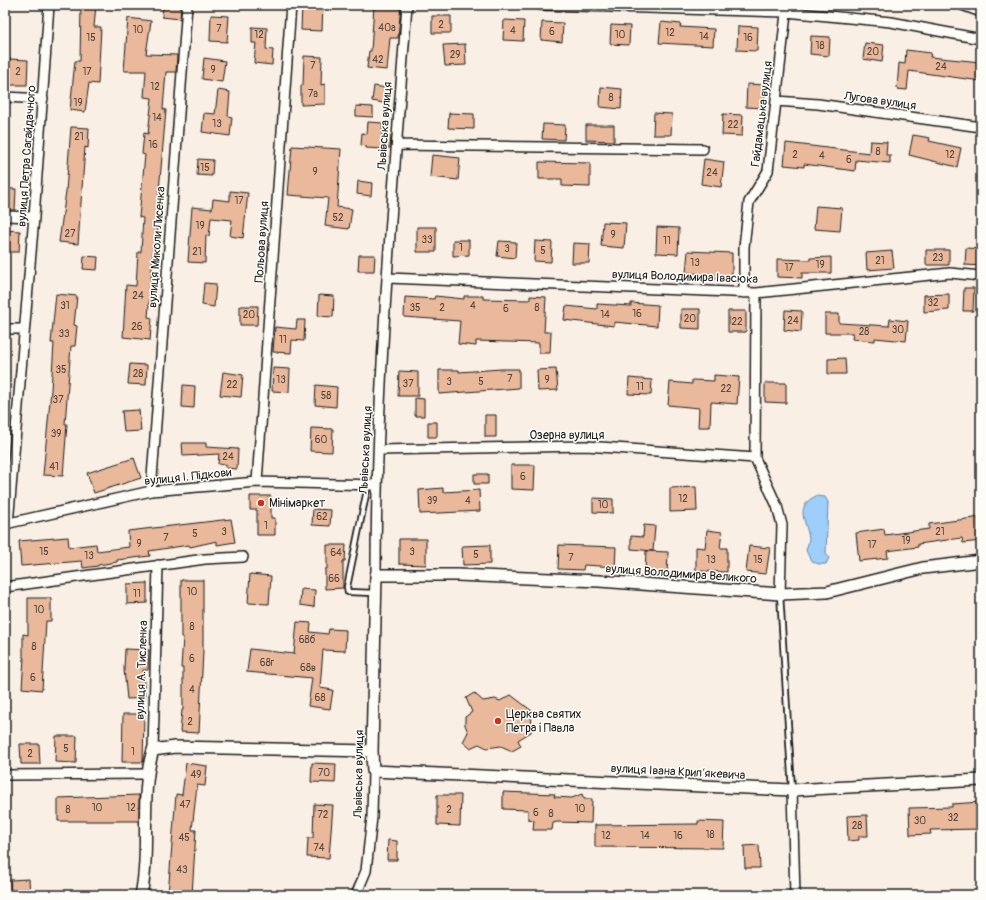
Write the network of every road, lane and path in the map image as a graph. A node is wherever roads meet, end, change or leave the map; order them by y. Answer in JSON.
{"nodes":[{"id":1,"x":49,"y":5,"type":"edge"},
{"id":2,"x":188,"y":5,"type":"edge"},
{"id":3,"x":291,"y":5,"type":"edge"},
{"id":4,"x":408,"y":5,"type":"edge"},
{"id":5,"x":540,"y":5,"type":"edge"},
{"id":6,"x":962,"y":5,"type":"edge"},
{"id":7,"x":786,"y":8,"type":"edge"},
{"id":8,"x":981,"y":12,"type":"edge"},
{"id":9,"x":981,"y":39,"type":"edge"},
{"id":10,"x":5,"y":96,"type":"edge"},
{"id":11,"x":44,"y":99,"type":"junction"},
{"id":12,"x":776,"y":100,"type":"junction"},
{"id":13,"x":981,"y":127,"type":"edge"},
{"id":14,"x":397,"y":145,"type":"junction"},
{"id":15,"x":704,"y":149,"type":"dead end"},
{"id":16,"x":5,"y":216,"type":"edge"},
{"id":17,"x":34,"y":217,"type":"junction"},
{"id":18,"x":981,"y":276,"type":"edge"},
{"id":19,"x":388,"y":278,"type":"junction"},
{"id":20,"x":744,"y":293,"type":"junction"},
{"id":21,"x":756,"y":293,"type":"junction"},
{"id":22,"x":5,"y":329,"type":"edge"},
{"id":23,"x":24,"y":329,"type":"junction"},
{"id":24,"x":5,"y":435,"type":"edge"},
{"id":25,"x":15,"y":435,"type":"junction"},
{"id":26,"x":379,"y":450,"type":"junction"},
{"id":27,"x":755,"y":458,"type":"junction"},
{"id":28,"x":257,"y":482,"type":"junction"},
{"id":29,"x":372,"y":485,"type":"junction"},
{"id":30,"x":151,"y":491,"type":"junction"},
{"id":31,"x":6,"y":524,"type":"edge"},
{"id":32,"x":243,"y":557,"type":"dead end"},
{"id":33,"x":981,"y":561,"type":"edge"},
{"id":34,"x":158,"y":565,"type":"junction"},
{"id":35,"x":376,"y":575,"type":"junction"},
{"id":36,"x":5,"y":588,"type":"edge"},
{"id":37,"x":377,"y":593,"type":"junction"},
{"id":38,"x":780,"y":594,"type":"junction"},
{"id":39,"x":153,"y":750,"type":"junction"},
{"id":40,"x":372,"y":751,"type":"junction"},
{"id":41,"x":373,"y":771,"type":"junction"},
{"id":42,"x":146,"y":774,"type":"junction"},
{"id":43,"x":5,"y":775,"type":"edge"},
{"id":44,"x":981,"y":780,"type":"edge"},
{"id":45,"x":792,"y":790,"type":"junction"},
{"id":46,"x":140,"y":895,"type":"edge"},
{"id":47,"x":356,"y":895,"type":"edge"},
{"id":48,"x":795,"y":895,"type":"edge"}],
"edges":[{"from":1,"to":11,"type":"street","name":"вулиця Петра Сагайдачного"},
{"from":2,"to":30,"type":"street","name":"вулиця Миколи Лисенка"},
{"from":3,"to":28,"type":"street","name":"Польова вулиця"},
{"from":4,"to":14,"type":"street","name":"Львівська вулиця"},
{"from":5,"to":7,"type":"street"},
{"from":6,"to":8,"type":"street"},
{"from":7,"to":9,"type":"street"},
{"from":7,"to":12,"type":"street","name":"Гайдамацька вулиця"},
{"from":10,"to":11,"type":"street"},
{"from":11,"to":17,"type":"street","name":"вулиця Петра Сагайдачного"},
{"from":12,"to":13,"type":"street","name":"Лугова вулиця"},
{"from":12,"to":20,"type":"street","name":"Гайдамацька вулиця"},
{"from":14,"to":15,"type":"street"},
{"from":14,"to":19,"type":"street","name":"Львівська вулиця"},
{"from":16,"to":17,"type":"street"},
{"from":17,"to":23,"type":"street","name":"вулиця Петра Сагайдачного"},
{"from":18,"to":21,"type":"street","name":"вулиця Володимира Івасюка"},
{"from":19,"to":20,"type":"street","name":"вулиця Володимира Івасюка"},
{"from":19,"to":26,"type":"street","name":"Львівська вулиця"},
{"from":20,"to":21,"type":"street","name":"вулиця Володимира Івасюка"},
{"from":21,"to":27,"type":"street"},
{"from":22,"to":23,"type":"street"},
{"from":23,"to":25,"type":"street","name":"вулиця Петра Сагайдачного"},
{"from":24,"to":25,"type":"street"},
{"from":25,"to":31,"type":"street","name":"вулиця Петра Сагайдачного"},
{"from":26,"to":27,"type":"street","name":"Озерна вулиця"},
{"from":26,"to":29,"type":"street","name":"Львівська вулиця"},
{"from":27,"to":38,"type":"street"},
{"from":28,"to":29,"type":"street","name":"вулиця І. Підкови"},
{"from":28,"to":30,"type":"street","name":"вулиця І. Підкови"},
{"from":29,"to":35,"type":"street","name":"Львівська вулиця"},
{"from":29,"to":37,"type":"lane"},
{"from":30,"to":31,"type":"street","name":"вулиця І. Підкови"},
{"from":32,"to":34,"type":"street"},
{"from":33,"to":38,"type":"street","name":"вулиця Володимира Великого"},
{"from":34,"to":36,"type":"street"},
{"from":34,"to":39,"type":"street","name":"вулиця А. Тисленка"},
{"from":35,"to":37,"type":"street","name":"Львівська вулиця"},
{"from":35,"to":38,"type":"street","name":"вулиця Володимира Великого"},
{"from":37,"to":40,"type":"street","name":"Львівська вулиця"},
{"from":38,"to":45,"type":"lane"},
{"from":39,"to":40,"type":"street"},
{"from":39,"to":42,"type":"street","name":"вулиця А. Тисленка"},
{"from":40,"to":41,"type":"street","name":"Львівська вулиця"},
{"from":41,"to":45,"type":"street","name":"вулиця Івана Крипʼякевича"},
{"from":41,"to":47,"type":"street","name":"Львівська вулиця"},
{"from":42,"to":43,"type":"street"},
{"from":42,"to":46,"type":"street","name":"вулиця А. Тисленка"},
{"from":44,"to":45,"type":"street","name":"вулиця Івана Крипʼякевича"},
{"from":45,"to":48,"type":"street"}]}
